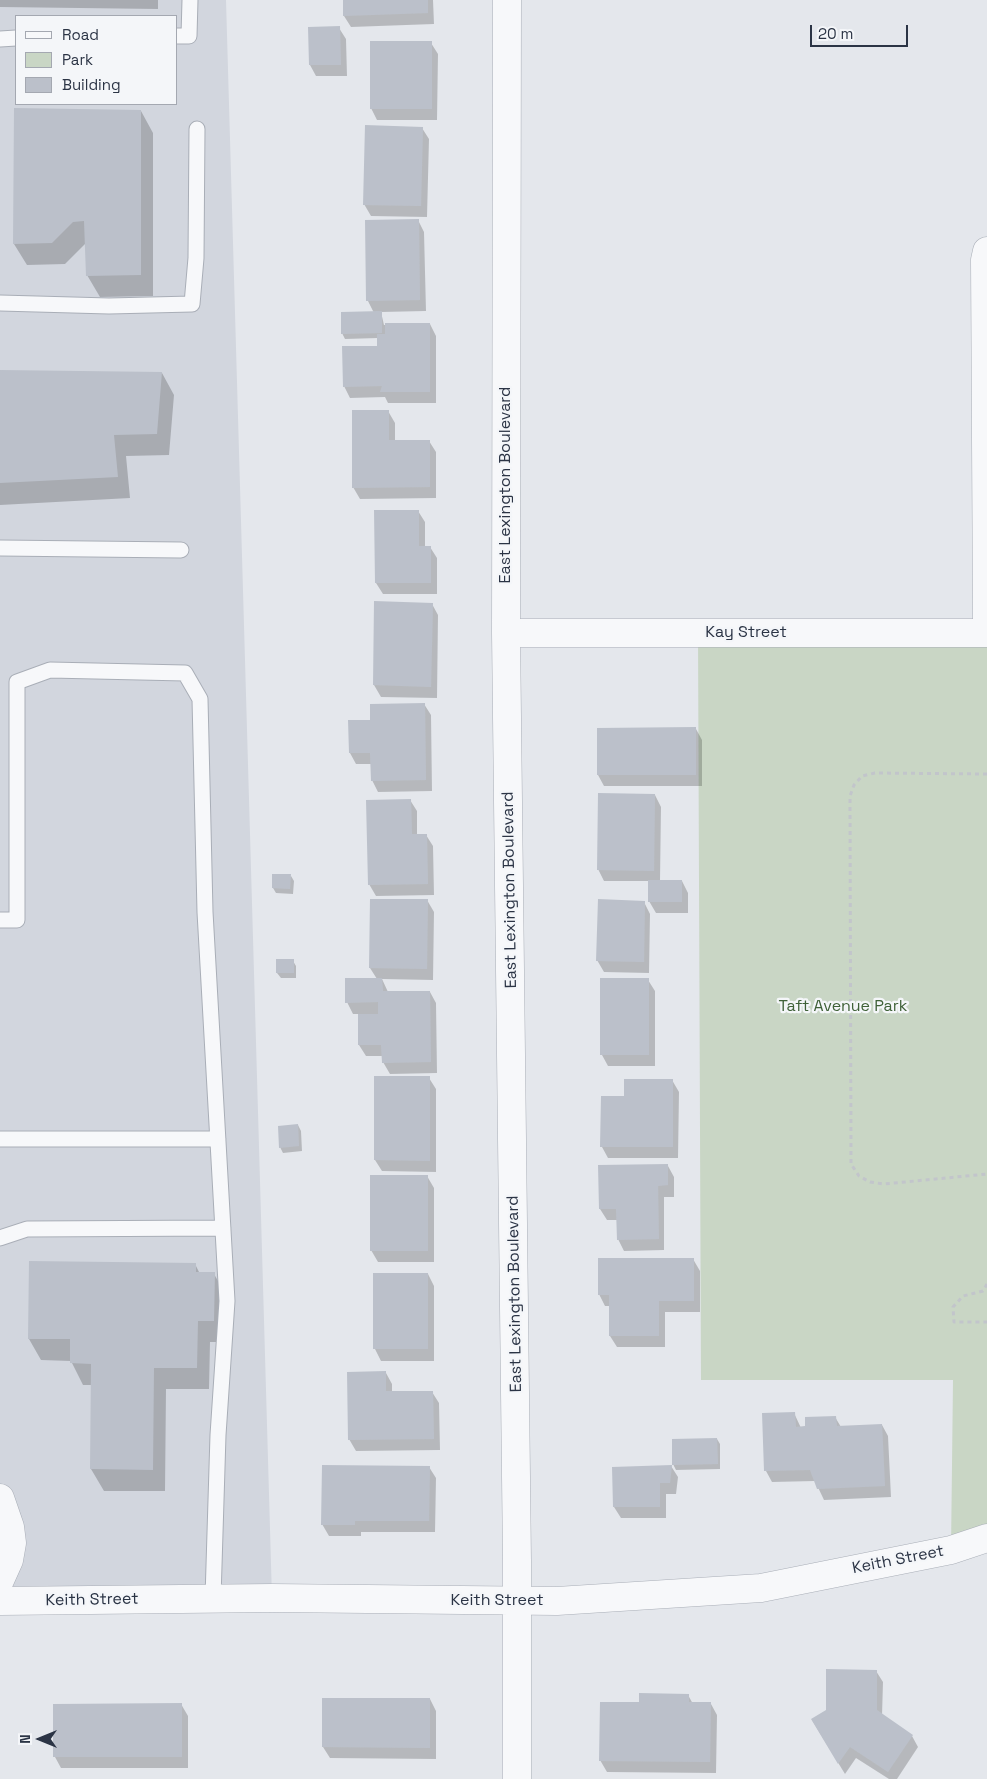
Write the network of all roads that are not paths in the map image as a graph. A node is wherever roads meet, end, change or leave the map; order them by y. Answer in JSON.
{"nodes":[{"id":1,"x":190,"y":0,"type":"edge"},
{"id":2,"x":507,"y":0,"type":"edge"},
{"id":3,"x":178,"y":36,"type":"edge"},
{"id":4,"x":0,"y":38,"type":"edge"},
{"id":5,"x":15,"y":38,"type":"edge"},
{"id":6,"x":197,"y":129,"type":"dead end"},
{"id":7,"x":987,"y":251,"type":"edge"},
{"id":8,"x":0,"y":303,"type":"edge"},
{"id":9,"x":0,"y":548,"type":"edge"},
{"id":10,"x":181,"y":550,"type":"dead end"},
{"id":11,"x":987,"y":620,"type":"edge"},
{"id":12,"x":506,"y":633,"type":"junction"},
{"id":13,"x":987,"y":633,"type":"edge"},
{"id":14,"x":0,"y":920,"type":"edge"},
{"id":15,"x":0,"y":1139,"type":"edge"},
{"id":16,"x":218,"y":1139,"type":"junction"},
{"id":17,"x":223,"y":1228,"type":"junction"},
{"id":18,"x":0,"y":1238,"type":"edge"},
{"id":19,"x":0,"y":1498,"type":"edge"},
{"id":20,"x":987,"y":1538,"type":"edge"},
{"id":21,"x":0,"y":1580,"type":"edge"},
{"id":22,"x":213,"y":1598,"type":"junction"},
{"id":23,"x":0,"y":1601,"type":"edge"},
{"id":24,"x":516,"y":1602,"type":"junction"},
{"id":25,"x":517,"y":1779,"type":"edge"}],
"edges":[{"from":1,"to":3,"type":"lane"},
{"from":2,"to":12,"type":"street","name":"East Lexington Boulevard"},
{"from":4,"to":5,"type":"lane"},
{"from":6,"to":8,"type":"lane"},
{"from":7,"to":11,"type":"street"},
{"from":9,"to":10,"type":"lane"},
{"from":12,"to":13,"type":"street","name":"Kay Street"},
{"from":12,"to":24,"type":"street","name":"East Lexington Boulevard"},
{"from":14,"to":16,"type":"lane"},
{"from":15,"to":16,"type":"lane"},
{"from":16,"to":17,"type":"lane"},
{"from":17,"to":18,"type":"lane"},
{"from":17,"to":22,"type":"lane"},
{"from":19,"to":21,"type":"street"},
{"from":20,"to":24,"type":"street","name":"Keith Street"},
{"from":22,"to":23,"type":"street","name":"Keith Street"},
{"from":22,"to":24,"type":"street","name":"Keith Street"},
{"from":24,"to":25,"type":"street","name":"East Lexington Boulevard"}]}
